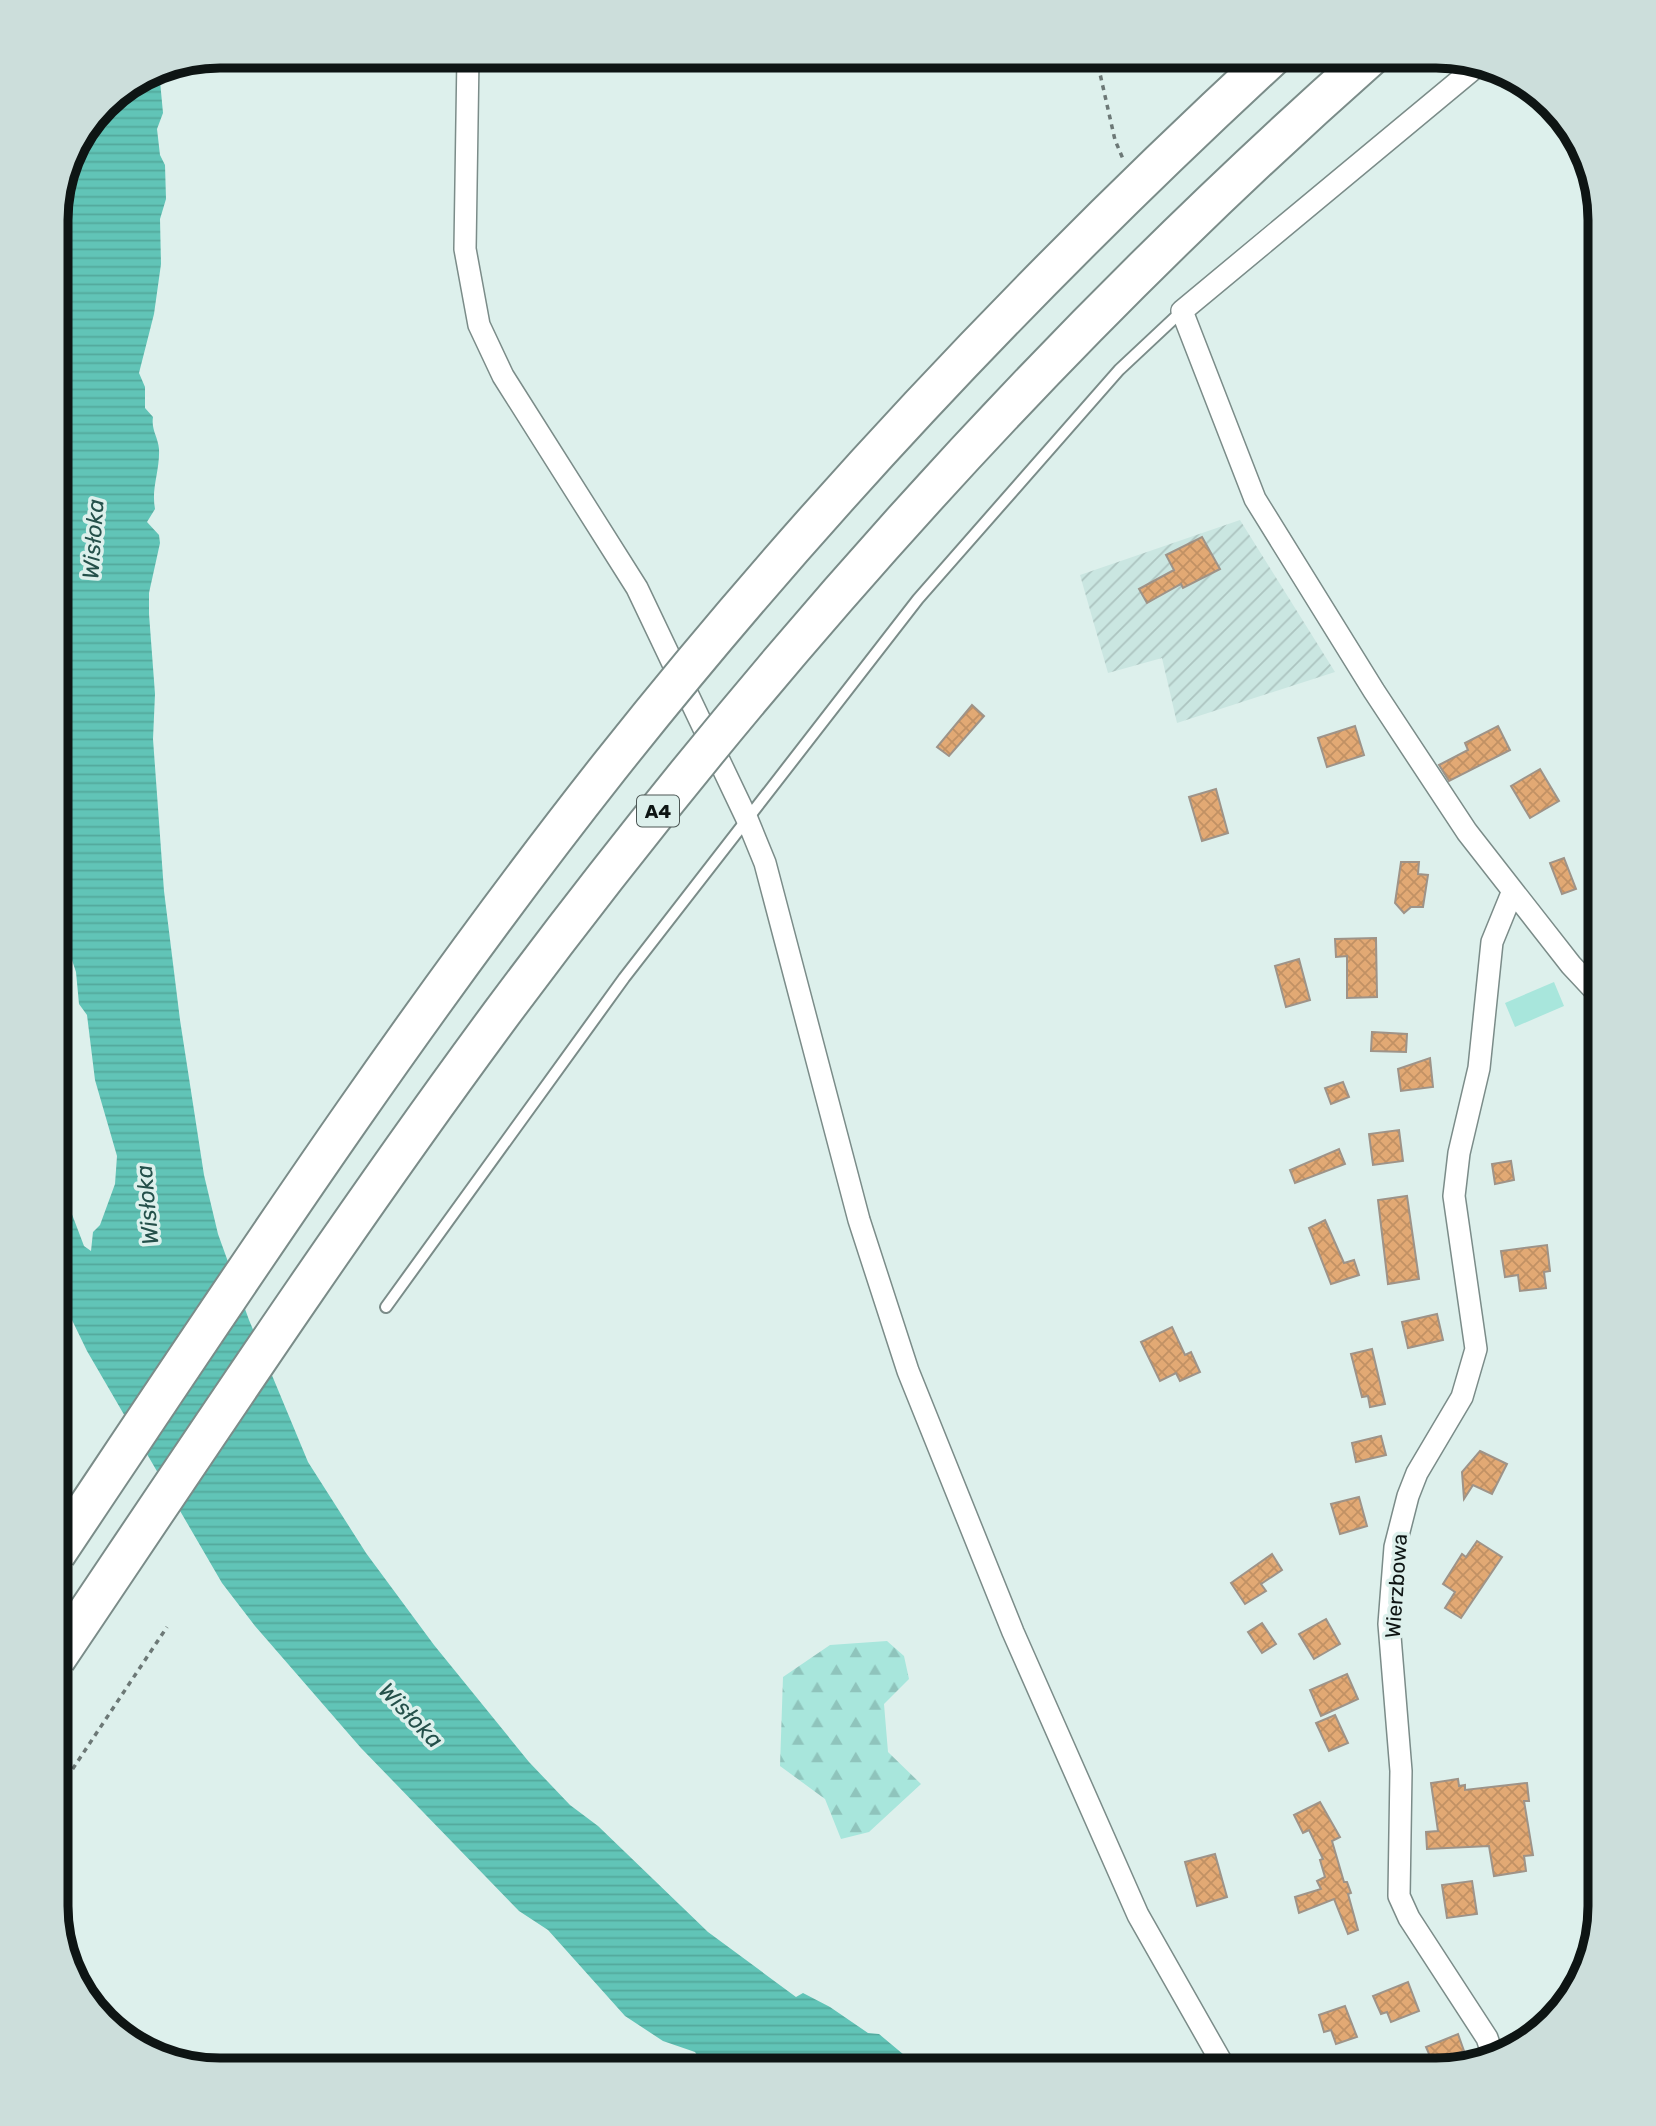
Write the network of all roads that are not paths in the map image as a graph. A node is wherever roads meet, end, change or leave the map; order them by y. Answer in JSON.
{"nodes":[{"id":1,"x":468,"y":68,"type":"edge"},
{"id":2,"x":1259,"y":69,"type":"edge"},
{"id":3,"x":1357,"y":69,"type":"edge"},
{"id":4,"x":1470,"y":72,"type":"edge"},
{"id":5,"x":1182,"y":310,"type":"junction"},
{"id":6,"x":747,"y":819,"type":"junction"},
{"id":7,"x":1512,"y":893,"type":"junction"},
{"id":8,"x":1588,"y":983,"type":"edge"},
{"id":9,"x":386,"y":1307,"type":"dead end"},
{"id":10,"x":68,"y":1536,"type":"edge"},
{"id":11,"x":68,"y":1641,"type":"edge"},
{"id":12,"x":1490,"y":2047,"type":"edge"},
{"id":13,"x":1219,"y":2058,"type":"edge"}],
"edges":[{"from":1,"to":6,"type":"street"},
{"from":2,"to":10,"type":"highway","bridge":true},
{"from":3,"to":11,"type":"highway","number":"A4","bridge":true},
{"from":4,"to":5,"type":"street"},
{"from":5,"to":6,"type":"lane"},
{"from":5,"to":7,"type":"street"},
{"from":6,"to":9,"type":"lane"},
{"from":6,"to":13,"type":"street"},
{"from":7,"to":8,"type":"street"},
{"from":7,"to":12,"type":"street","name":"Wierzbowa"}]}
